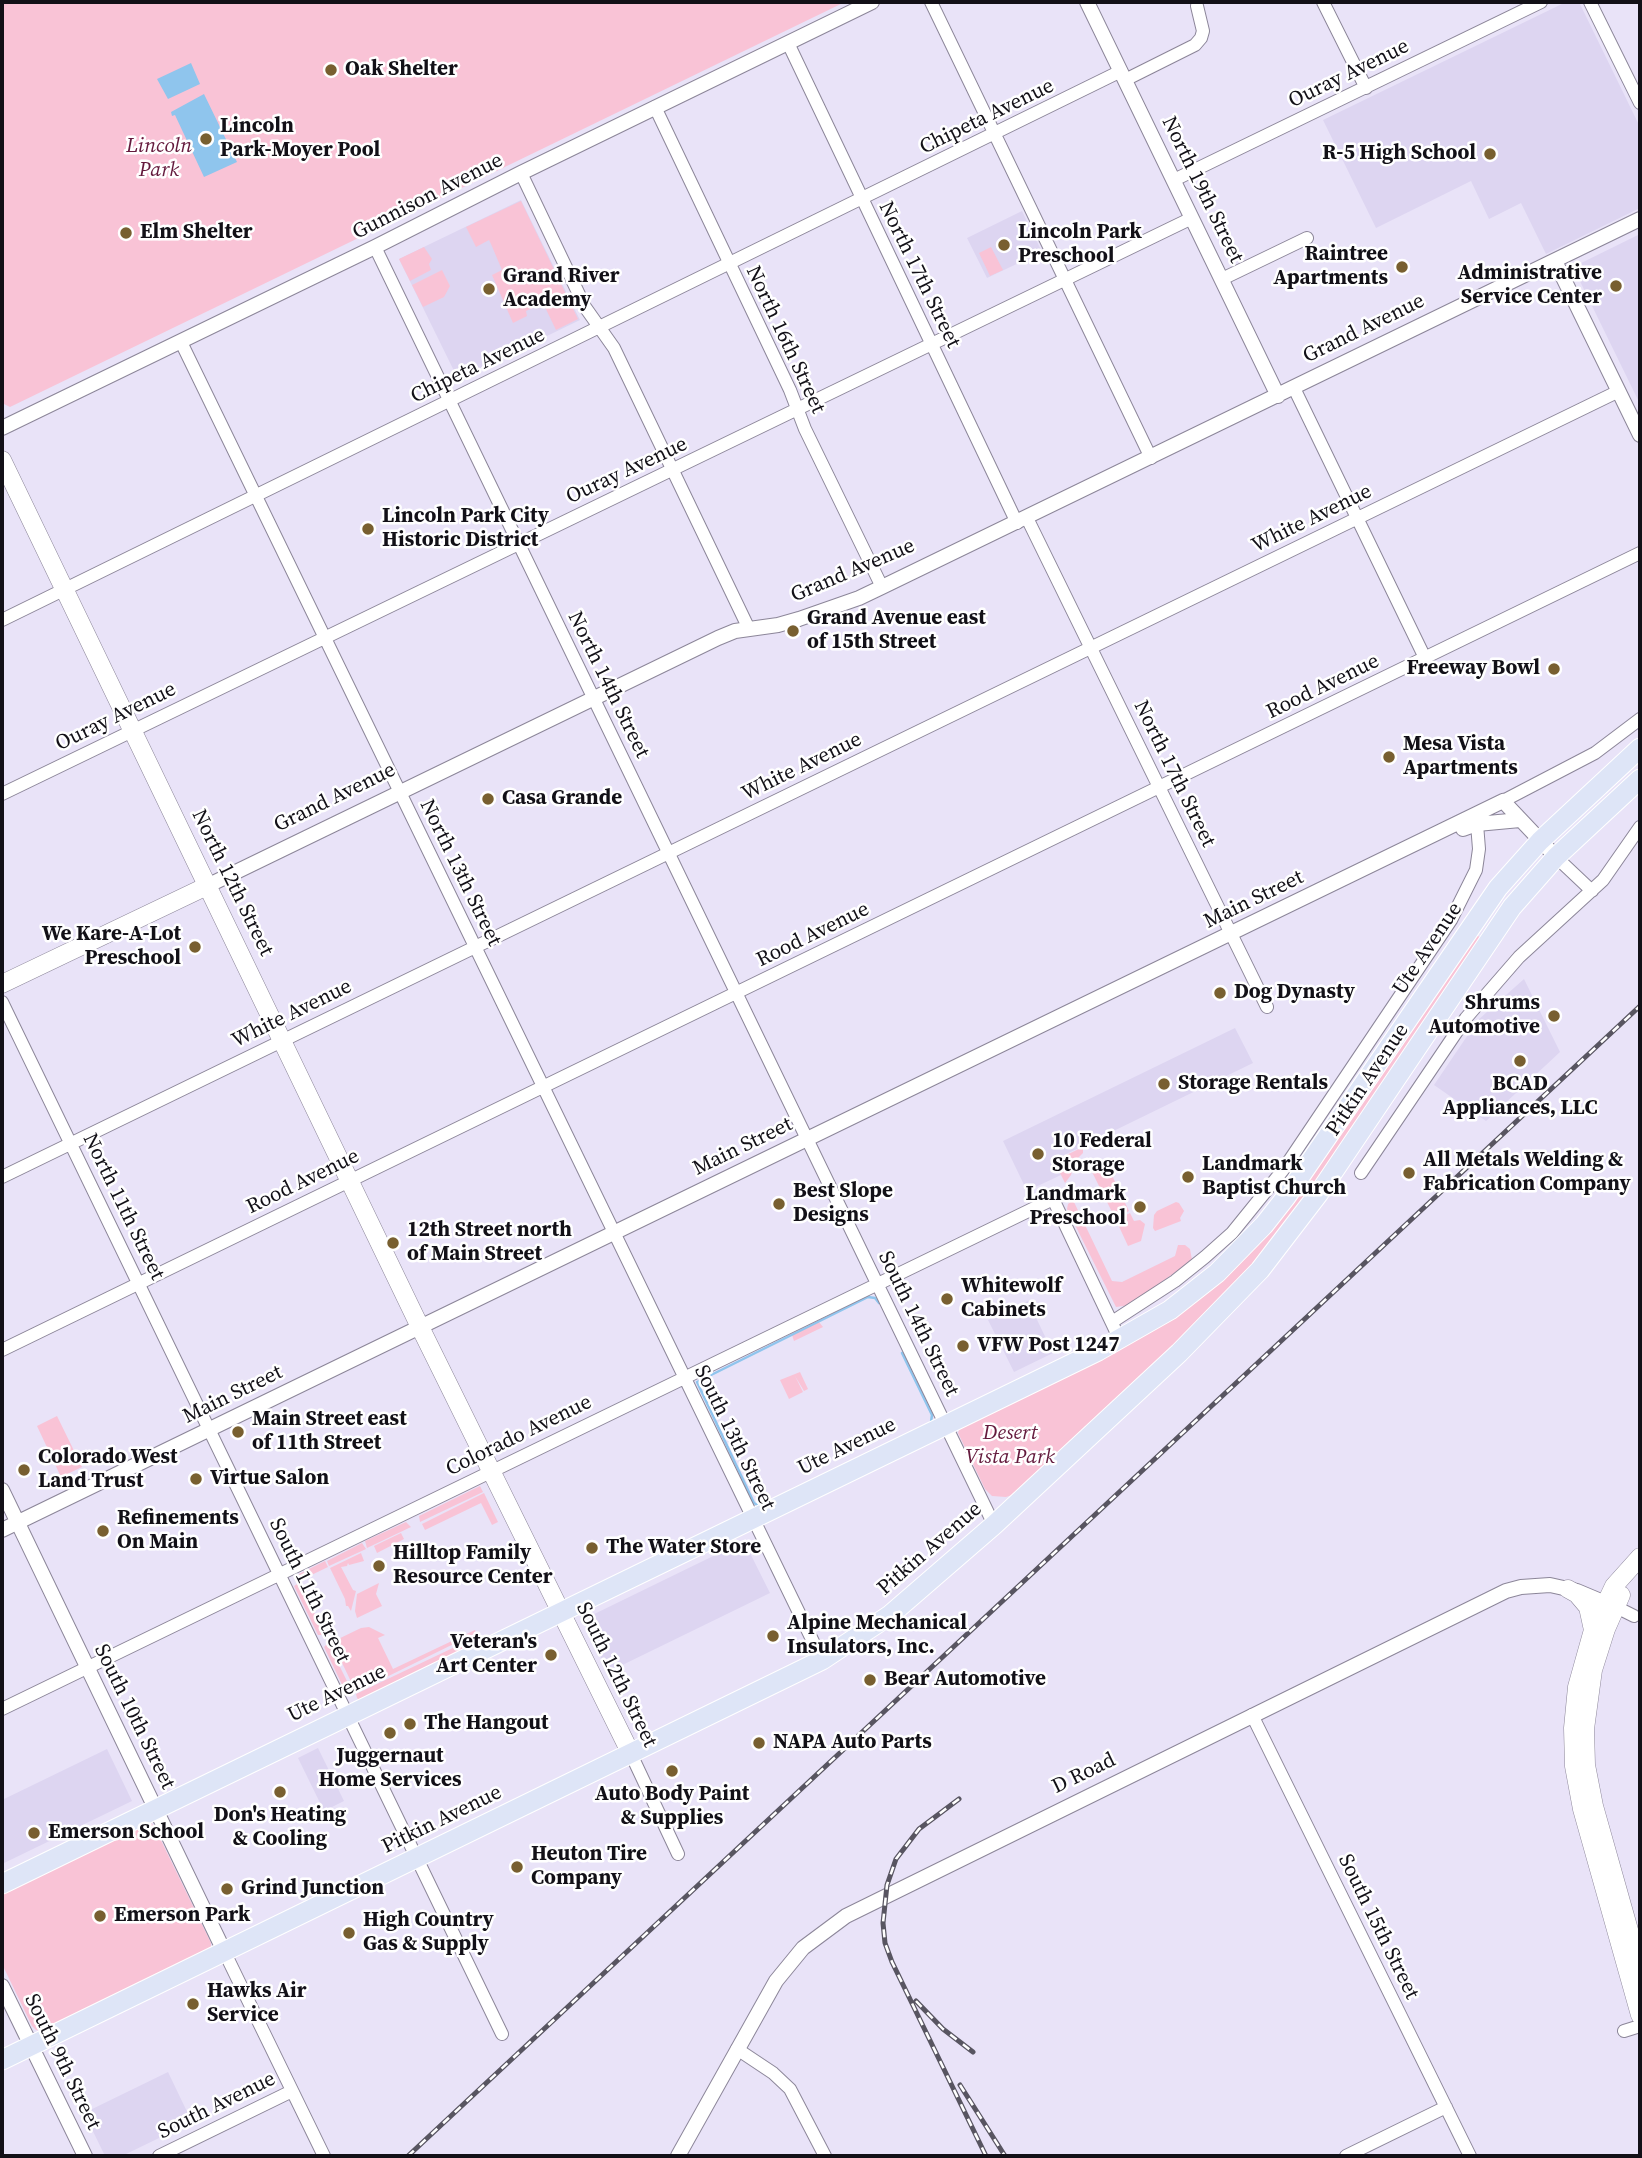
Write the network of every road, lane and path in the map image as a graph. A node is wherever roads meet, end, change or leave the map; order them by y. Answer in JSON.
{"nodes":[{"id":1,"x":872,"y":2,"type":"edge"},
{"id":2,"x":931,"y":2,"type":"edge"},
{"id":3,"x":1087,"y":2,"type":"edge"},
{"id":4,"x":1323,"y":2,"type":"edge"},
{"id":5,"x":1541,"y":2,"type":"edge"},
{"id":6,"x":1590,"y":2,"type":"edge"},
{"id":7,"x":1197,"y":6,"type":"dead end"},
{"id":8,"x":788,"y":43,"type":"junction"},
{"id":9,"x":1123,"y":76,"type":"junction"},
{"id":10,"x":1366,"y":88,"type":"junction"},
{"id":11,"x":1640,"y":103,"type":"edge"},
{"id":12,"x":655,"y":107,"type":"junction"},
{"id":13,"x":995,"y":134,"type":"junction"},
{"id":14,"x":521,"y":173,"type":"junction"},
{"id":15,"x":1174,"y":180,"type":"junction"},
{"id":16,"x":862,"y":200,"type":"junction"},
{"id":17,"x":1192,"y":218,"type":"junction"},
{"id":18,"x":1640,"y":219,"type":"edge"},
{"id":19,"x":1307,"y":238,"type":"dead end"},
{"id":20,"x":375,"y":247,"type":"junction"},
{"id":21,"x":1555,"y":261,"type":"junction"},
{"id":22,"x":729,"y":264,"type":"junction"},
{"id":23,"x":1222,"y":279,"type":"junction"},
{"id":24,"x":1065,"y":280,"type":"junction"},
{"id":25,"x":600,"y":329,"type":"junction"},
{"id":26,"x":181,"y":342,"type":"junction"},
{"id":27,"x":932,"y":345,"type":"junction"},
{"id":28,"x":1294,"y":388,"type":"junction"},
{"id":29,"x":1619,"y":391,"type":"junction"},
{"id":30,"x":1278,"y":396,"type":"junction"},
{"id":31,"x":450,"y":401,"type":"junction"},
{"id":32,"x":797,"y":411,"type":"junction"},
{"id":33,"x":2,"y":428,"type":"edge"},
{"id":34,"x":1640,"y":435,"type":"edge"},
{"id":35,"x":1151,"y":458,"type":"junction"},
{"id":36,"x":2,"y":460,"type":"edge"},
{"id":37,"x":674,"y":471,"type":"junction"},
{"id":38,"x":256,"y":496,"type":"junction"},
{"id":39,"x":1357,"y":518,"type":"junction"},
{"id":40,"x":1022,"y":520,"type":"junction"},
{"id":41,"x":518,"y":543,"type":"junction"},
{"id":42,"x":1640,"y":553,"type":"edge"},
{"id":43,"x":882,"y":587,"type":"junction"},
{"id":44,"x":64,"y":590,"type":"junction"},
{"id":45,"x":2,"y":620,"type":"edge"},
{"id":46,"x":749,"y":629,"type":"junction"},
{"id":47,"x":325,"y":637,"type":"junction"},
{"id":48,"x":1090,"y":648,"type":"junction"},
{"id":49,"x":1425,"y":658,"type":"junction"},
{"id":50,"x":593,"y":698,"type":"junction"},
{"id":51,"x":1640,"y":719,"type":"edge"},
{"id":52,"x":132,"y":731,"type":"junction"},
{"id":53,"x":1640,"y":748,"type":"edge"},
{"id":54,"x":1640,"y":779,"type":"edge"},
{"id":55,"x":1159,"y":788,"type":"junction"},
{"id":56,"x":400,"y":792,"type":"junction"},
{"id":57,"x":2,"y":794,"type":"edge"},
{"id":58,"x":1503,"y":801,"type":"junction"},
{"id":59,"x":1520,"y":820,"type":"junction"},
{"id":60,"x":1477,"y":824,"type":"junction"},
{"id":61,"x":1640,"y":827,"type":"edge"},
{"id":62,"x":1540,"y":841,"type":"junction"},
{"id":63,"x":668,"y":853,"type":"junction"},
{"id":64,"x":1389,"y":857,"type":"junction"},
{"id":65,"x":1556,"y":857,"type":"junction"},
{"id":66,"x":207,"y":886,"type":"junction"},
{"id":67,"x":1592,"y":891,"type":"junction"},
{"id":68,"x":1231,"y":934,"type":"junction"},
{"id":69,"x":474,"y":947,"type":"junction"},
{"id":70,"x":2,"y":984,"type":"edge"},
{"id":71,"x":736,"y":993,"type":"junction"},
{"id":72,"x":2,"y":1002,"type":"edge"},
{"id":73,"x":1266,"y":1007,"type":"dead end"},
{"id":74,"x":281,"y":1041,"type":"junction"},
{"id":75,"x":543,"y":1087,"type":"junction"},
{"id":76,"x":807,"y":1140,"type":"junction"},
{"id":77,"x":71,"y":1143,"type":"junction"},
{"id":78,"x":1362,"y":1173,"type":"dead end"},
{"id":79,"x":2,"y":1177,"type":"edge"},
{"id":80,"x":349,"y":1180,"type":"junction"},
{"id":81,"x":613,"y":1233,"type":"junction"},
{"id":82,"x":139,"y":1283,"type":"junction"},
{"id":83,"x":877,"y":1284,"type":"junction"},
{"id":84,"x":420,"y":1327,"type":"junction"},
{"id":85,"x":1116,"y":1331,"type":"junction"},
{"id":86,"x":2,"y":1350,"type":"edge"},
{"id":87,"x":683,"y":1378,"type":"junction"},
{"id":88,"x":945,"y":1425,"type":"junction"},
{"id":89,"x":210,"y":1430,"type":"junction"},
{"id":90,"x":491,"y":1471,"type":"junction"},
{"id":91,"x":2,"y":1490,"type":"edge"},
{"id":92,"x":752,"y":1519,"type":"junction"},
{"id":93,"x":17,"y":1523,"type":"junction"},
{"id":94,"x":994,"y":1525,"type":"junction"},
{"id":95,"x":2,"y":1530,"type":"edge"},
{"id":96,"x":1639,"y":1559,"type":"edge"},
{"id":97,"x":279,"y":1573,"type":"junction"},
{"id":98,"x":1569,"y":1589,"type":"junction"},
{"id":99,"x":1610,"y":1605,"type":"junction"},
{"id":100,"x":559,"y":1613,"type":"junction"},
{"id":101,"x":1634,"y":1615,"type":"dead end"},
{"id":102,"x":1592,"y":1630,"type":"junction"},
{"id":103,"x":822,"y":1660,"type":"junction"},
{"id":104,"x":87,"y":1667,"type":"junction"},
{"id":105,"x":2,"y":1709,"type":"edge"},
{"id":106,"x":347,"y":1714,"type":"junction"},
{"id":107,"x":1252,"y":1715,"type":"junction"},
{"id":108,"x":631,"y":1754,"type":"junction"},
{"id":109,"x":156,"y":1808,"type":"junction"},
{"id":110,"x":678,"y":1854,"type":"dead end"},
{"id":111,"x":417,"y":1858,"type":"junction"},
{"id":112,"x":2,"y":1884,"type":"edge"},
{"id":113,"x":224,"y":1951,"type":"junction"},
{"id":114,"x":1640,"y":1969,"type":"edge"},
{"id":115,"x":2,"y":1986,"type":"edge"},
{"id":116,"x":1640,"y":2015,"type":"edge"},
{"id":117,"x":1640,"y":2026,"type":"edge"},
{"id":118,"x":1624,"y":2031,"type":"dead end"},
{"id":119,"x":502,"y":2035,"type":"dead end"},
{"id":120,"x":30,"y":2046,"type":"junction"},
{"id":121,"x":737,"y":2049,"type":"junction"},
{"id":122,"x":2,"y":2060,"type":"edge"},
{"id":123,"x":292,"y":2091,"type":"junction"},
{"id":124,"x":1446,"y":2106,"type":"junction"},
{"id":125,"x":85,"y":2156,"type":"edge"},
{"id":126,"x":159,"y":2156,"type":"edge"},
{"id":127,"x":324,"y":2156,"type":"edge"},
{"id":128,"x":678,"y":2156,"type":"edge"},
{"id":129,"x":825,"y":2156,"type":"edge"},
{"id":130,"x":1346,"y":2156,"type":"edge"},
{"id":131,"x":1471,"y":2156,"type":"edge"}],
"edges":[{"from":1,"to":8,"type":"street","name":"Gunnison Avenue"},
{"from":2,"to":13,"type":"street"},
{"from":3,"to":9,"type":"street","name":"North 19th Street"},
{"from":4,"to":10,"type":"street"},
{"from":5,"to":10,"type":"street","name":"Ouray Avenue"},
{"from":6,"to":11,"type":"street"},
{"from":7,"to":9,"type":"street","name":"Chipeta Avenue"},
{"from":8,"to":12,"type":"street","name":"Gunnison Avenue"},
{"from":8,"to":16,"type":"street","name":"North 17th Street"},
{"from":9,"to":13,"type":"street","name":"Chipeta Avenue"},
{"from":9,"to":15,"type":"street","name":"North 19th Street"},
{"from":10,"to":15,"type":"street","name":"Ouray Avenue"},
{"from":12,"to":14,"type":"street","name":"Gunnison Avenue"},
{"from":12,"to":22,"type":"street","name":"North 16th Street"},
{"from":13,"to":16,"type":"street","name":"Chipeta Avenue"},
{"from":13,"to":24,"type":"street"},
{"from":14,"to":20,"type":"street","name":"Gunnison Avenue"},
{"from":14,"to":25,"type":"street"},
{"from":15,"to":17,"type":"street","name":"North 19th Street"},
{"from":16,"to":22,"type":"street","name":"Chipeta Avenue"},
{"from":16,"to":27,"type":"street","name":"North 17th Street"},
{"from":17,"to":23,"type":"street","name":"North 19th Street"},
{"from":17,"to":24,"type":"street","name":"Ouray Avenue"},
{"from":18,"to":21,"type":"street","name":"Grand Avenue"},
{"from":19,"to":23,"type":"street"},
{"from":20,"to":26,"type":"street","name":"Gunnison Avenue"},
{"from":20,"to":31,"type":"street","name":"North 14th Street"},
{"from":21,"to":28,"type":"street","name":"Grand Avenue"},
{"from":21,"to":29,"type":"street"},
{"from":22,"to":25,"type":"street","name":"Chipeta Avenue"},
{"from":22,"to":32,"type":"street","name":"North 16th Street"},
{"from":23,"to":30,"type":"street","name":"North 19th Street"},
{"from":24,"to":27,"type":"street","name":"Ouray Avenue"},
{"from":24,"to":35,"type":"street"},
{"from":25,"to":31,"type":"street","name":"Chipeta Avenue"},
{"from":25,"to":37,"type":"street"},
{"from":26,"to":33,"type":"street","name":"Gunnison Avenue"},
{"from":26,"to":38,"type":"street","name":"North 13th Street"},
{"from":27,"to":32,"type":"street","name":"Ouray Avenue"},
{"from":27,"to":40,"type":"street","name":"North 17th Street"},
{"from":28,"to":30,"type":"street","name":"Grand Avenue"},
{"from":28,"to":39,"type":"street"},
{"from":29,"to":34,"type":"street"},
{"from":29,"to":39,"type":"street","name":"White Avenue"},
{"from":30,"to":35,"type":"street","name":"Grand Avenue"},
{"from":31,"to":38,"type":"street","name":"Chipeta Avenue"},
{"from":31,"to":41,"type":"street","name":"North 14th Street"},
{"from":32,"to":37,"type":"street","name":"Ouray Avenue"},
{"from":32,"to":43,"type":"street","name":"North 16th Street"},
{"from":35,"to":40,"type":"street","name":"Grand Avenue"},
{"from":36,"to":44,"type":"main road","name":"North 12th Street"},
{"from":37,"to":41,"type":"street","name":"Ouray Avenue"},
{"from":37,"to":46,"type":"street"},
{"from":38,"to":44,"type":"street","name":"Chipeta Avenue"},
{"from":38,"to":47,"type":"street","name":"North 13th Street"},
{"from":39,"to":48,"type":"street","name":"White Avenue"},
{"from":39,"to":49,"type":"street"},
{"from":40,"to":43,"type":"street","name":"Grand Avenue"},
{"from":40,"to":48,"type":"street","name":"North 17th Street"},
{"from":41,"to":47,"type":"street","name":"Ouray Avenue"},
{"from":41,"to":50,"type":"street","name":"North 14th Street"},
{"from":42,"to":49,"type":"street","name":"Rood Avenue"},
{"from":43,"to":46,"type":"street","name":"Grand Avenue"},
{"from":44,"to":45,"type":"street","name":"Chipeta Avenue"},
{"from":44,"to":52,"type":"main road","name":"North 12th Street"},
{"from":46,"to":50,"type":"street","name":"Grand Avenue"},
{"from":47,"to":52,"type":"street","name":"Ouray Avenue"},
{"from":47,"to":56,"type":"street","name":"North 13th Street"},
{"from":48,"to":55,"type":"street","name":"North 17th Street"},
{"from":48,"to":63,"type":"street","name":"White Avenue"},
{"from":49,"to":55,"type":"street","name":"Rood Avenue"},
{"from":50,"to":56,"type":"street","name":"Grand Avenue"},
{"from":50,"to":63,"type":"street","name":"North 14th Street"},
{"from":51,"to":58,"type":"street"},
{"from":52,"to":57,"type":"street","name":"Ouray Avenue"},
{"from":52,"to":66,"type":"main road","name":"North 12th Street"},
{"from":53,"to":62,"type":"main road","name":"Ute Avenue"},
{"from":54,"to":65,"type":"main road","name":"Pitkin Avenue"},
{"from":55,"to":68,"type":"street","name":"North 17th Street"},
{"from":55,"to":71,"type":"street","name":"Rood Avenue"},
{"from":56,"to":66,"type":"street","name":"Grand Avenue"},
{"from":56,"to":69,"type":"street","name":"North 13th Street"},
{"from":58,"to":59,"type":"street"},
{"from":58,"to":64,"type":"street","name":"Main Street"},
{"from":59,"to":60,"type":"street"},
{"from":59,"to":62,"type":"street"},
{"from":60,"to":64,"type":"street"},
{"from":60,"to":85,"type":"street"},
{"from":61,"to":67,"type":"street"},
{"from":62,"to":65,"type":"street"},
{"from":62,"to":85,"type":"main road","name":"Ute Avenue"},
{"from":63,"to":69,"type":"street","name":"White Avenue"},
{"from":63,"to":71,"type":"street","name":"North 14th Street"},
{"from":64,"to":68,"type":"street","name":"Main Street"},
{"from":65,"to":67,"type":"street"},
{"from":65,"to":94,"type":"main road","name":"Pitkin Avenue"},
{"from":66,"to":70,"type":"main road","name":"Grand Avenue"},
{"from":66,"to":74,"type":"main road","name":"North 12th Street"},
{"from":67,"to":78,"type":"street"},
{"from":68,"to":73,"type":"street","name":"North 17th Street"},
{"from":68,"to":76,"type":"street","name":"Main Street"},
{"from":69,"to":74,"type":"street","name":"White Avenue"},
{"from":69,"to":75,"type":"street","name":"North 13th Street"},
{"from":71,"to":75,"type":"street","name":"Rood Avenue"},
{"from":71,"to":76,"type":"street","name":"North 14th Street"},
{"from":72,"to":77,"type":"street","name":"North 11th Street"},
{"from":74,"to":77,"type":"street","name":"White Avenue"},
{"from":74,"to":80,"type":"main road","name":"North 12th Street"},
{"from":75,"to":80,"type":"street","name":"Rood Avenue"},
{"from":75,"to":81,"type":"street","name":"North 13th Street"},
{"from":76,"to":81,"type":"street","name":"Main Street"},
{"from":76,"to":83,"type":"street","name":"South 14th Street"},
{"from":77,"to":79,"type":"street","name":"White Avenue"},
{"from":77,"to":82,"type":"street","name":"North 11th Street"},
{"from":80,"to":82,"type":"street","name":"Rood Avenue"},
{"from":80,"to":84,"type":"main road","name":"North 12th Street"},
{"from":81,"to":84,"type":"street","name":"Main Street"},
{"from":81,"to":87,"type":"street","name":"South 13th Street"},
{"from":82,"to":86,"type":"street","name":"Rood Avenue"},
{"from":82,"to":89,"type":"street","name":"North 11th Street"},
{"from":83,"to":85,"type":"street","name":"Colorado Avenue"},
{"from":83,"to":87,"type":"street","name":"Colorado Avenue"},
{"from":83,"to":88,"type":"street","name":"South 14th Street"},
{"from":84,"to":89,"type":"street","name":"Main Street"},
{"from":84,"to":90,"type":"main road","name":"South 12th Street"},
{"from":85,"to":88,"type":"main road","name":"Ute Avenue"},
{"from":87,"to":90,"type":"street","name":"Colorado Avenue"},
{"from":87,"to":92,"type":"street","name":"South 13th Street"},
{"from":88,"to":92,"type":"main road","name":"Ute Avenue"},
{"from":88,"to":94,"type":"street","name":"South 14th Street"},
{"from":89,"to":93,"type":"street","name":"Main Street"},
{"from":89,"to":97,"type":"street","name":"South 11th Street"},
{"from":90,"to":97,"type":"street","name":"Colorado Avenue"},
{"from":90,"to":100,"type":"main road","name":"South 12th Street"},
{"from":91,"to":93,"type":"street","name":"South 10th Street"},
{"from":92,"to":100,"type":"main road","name":"Ute Avenue"},
{"from":92,"to":103,"type":"street","name":"South 13th Street"},
{"from":93,"to":95,"type":"street","name":"Main Street"},
{"from":93,"to":104,"type":"street","name":"South 10th Street"},
{"from":94,"to":103,"type":"main road","name":"Pitkin Avenue"},
{"from":96,"to":99,"type":"main road"},
{"from":97,"to":104,"type":"street","name":"Colorado Avenue"},
{"from":97,"to":106,"type":"street","name":"South 11th Street"},
{"from":98,"to":99,"type":"street","name":"D Road"},
{"from":98,"to":102,"type":"main road"},
{"from":98,"to":107,"type":"street","name":"D Road"},
{"from":99,"to":101,"type":"street"},
{"from":99,"to":102,"type":"main road"},
{"from":99,"to":114,"type":"main road"},
{"from":100,"to":106,"type":"main road","name":"Ute Avenue"},
{"from":100,"to":108,"type":"main road","name":"South 12th Street"},
{"from":102,"to":116,"type":"main road"},
{"from":103,"to":108,"type":"main road","name":"Pitkin Avenue"},
{"from":104,"to":105,"type":"street","name":"Colorado Avenue"},
{"from":104,"to":109,"type":"street","name":"South 10th Street"},
{"from":106,"to":109,"type":"main road","name":"Ute Avenue"},
{"from":106,"to":111,"type":"street","name":"South 11th Street"},
{"from":107,"to":121,"type":"street","name":"D Road"},
{"from":107,"to":124,"type":"street","name":"South 15th Street"},
{"from":108,"to":110,"type":"street","name":"South 12th Street"},
{"from":108,"to":111,"type":"main road","name":"Pitkin Avenue"},
{"from":109,"to":112,"type":"main road","name":"Ute Avenue"},
{"from":109,"to":113,"type":"street","name":"South 10th Street"},
{"from":111,"to":113,"type":"main road","name":"Pitkin Avenue"},
{"from":111,"to":119,"type":"street","name":"South 11th Street"},
{"from":113,"to":120,"type":"main road","name":"Pitkin Avenue"},
{"from":113,"to":123,"type":"street","name":"South 10th Street"},
{"from":115,"to":120,"type":"street","name":"South 9th Street"},
{"from":117,"to":118,"type":"street"},
{"from":120,"to":122,"type":"main road","name":"Pitkin Avenue"},
{"from":120,"to":125,"type":"street","name":"South 9th Street"},
{"from":121,"to":128,"type":"street","name":"D Road"},
{"from":121,"to":129,"type":"street"},
{"from":123,"to":126,"type":"street","name":"South Avenue"},
{"from":123,"to":127,"type":"street","name":"South 10th Street"},
{"from":124,"to":130,"type":"street"},
{"from":124,"to":131,"type":"street","name":"South 15th Street"}]}
